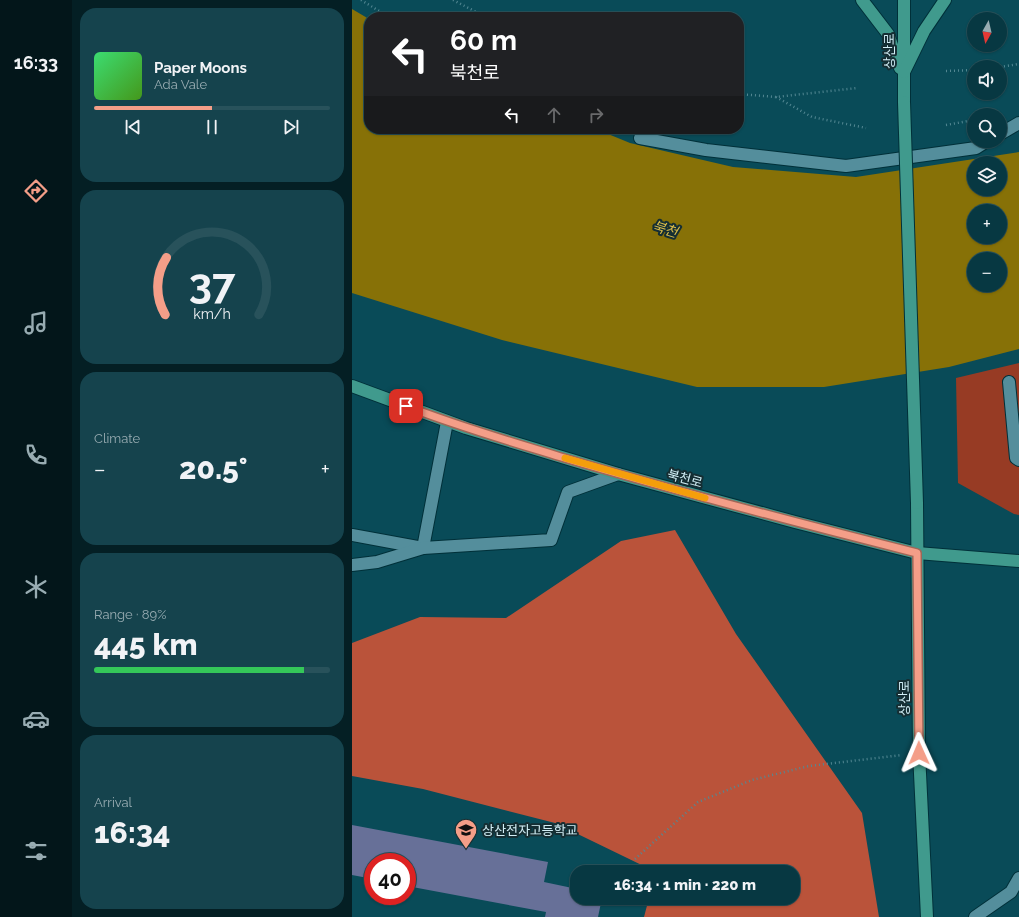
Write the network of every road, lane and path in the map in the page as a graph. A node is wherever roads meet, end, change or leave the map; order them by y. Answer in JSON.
{"nodes":[{"id":1,"x":361,"y":0,"type":"edge"},
{"id":2,"x":453,"y":0,"type":"edge"},
{"id":3,"x":862,"y":0,"type":"edge"},
{"id":4,"x":904,"y":0,"type":"edge"},
{"id":5,"x":945,"y":0,"type":"edge"},
{"id":6,"x":381,"y":12,"type":"edge"},
{"id":7,"x":476,"y":12,"type":"edge"},
{"id":8,"x":1019,"y":64,"type":"edge"},
{"id":9,"x":1007,"y":66,"type":"edge"},
{"id":10,"x":967,"y":70,"type":"edge"},
{"id":11,"x":946,"y":71,"type":"dead end"},
{"id":12,"x":903,"y":75,"type":"junction"},
{"id":13,"x":857,"y":88,"type":"dead end"},
{"id":14,"x":744,"y":94,"type":"edge"},
{"id":15,"x":776,"y":97,"type":"junction"},
{"id":16,"x":967,"y":121,"type":"edge"},
{"id":17,"x":1019,"y":123,"type":"edge"},
{"id":18,"x":946,"y":125,"type":"dead end"},
{"id":19,"x":866,"y":128,"type":"dead end"},
{"id":20,"x":1007,"y":130,"type":"edge"},
{"id":21,"x":640,"y":138,"type":"dead end"},
{"id":22,"x":976,"y":148,"type":"edge"},
{"id":23,"x":1009,"y":382,"type":"dead end"},
{"id":24,"x":352,"y":386,"type":"edge"},
{"id":25,"x":447,"y":422,"type":"junction"},
{"id":26,"x":1019,"y":460,"type":"edge"},
{"id":27,"x":618,"y":474,"type":"junction"},
{"id":28,"x":352,"y":535,"type":"edge"},
{"id":29,"x":423,"y":548,"type":"junction"},
{"id":30,"x":917,"y":553,"type":"junction"},
{"id":31,"x":1019,"y":561,"type":"edge"},
{"id":32,"x":352,"y":565,"type":"edge"},
{"id":33,"x":919,"y":753,"type":"junction"},
{"id":34,"x":634,"y":858,"type":"dead end"},
{"id":35,"x":1019,"y":878,"type":"edge"},
{"id":36,"x":927,"y":917,"type":"edge"},
{"id":37,"x":975,"y":917,"type":"edge"}],
"edges":[{"from":1,"to":6,"type":"path"},
{"from":2,"to":7,"type":"path"},
{"from":3,"to":12,"type":"street"},
{"from":4,"to":12,"type":"street","name":"상산로"},
{"from":5,"to":12,"type":"street"},
{"from":8,"to":9,"type":"path"},
{"from":10,"to":11,"type":"path"},
{"from":12,"to":30,"type":"street","name":"상산로","bridge":true},
{"from":13,"to":15,"type":"path"},
{"from":14,"to":15,"type":"path"},
{"from":15,"to":19,"type":"path"},
{"from":16,"to":18,"type":"path"},
{"from":17,"to":20,"type":"street"},
{"from":21,"to":22,"type":"street"},
{"from":23,"to":26,"type":"street"},
{"from":24,"to":25,"type":"street","name":"북천로"},
{"from":25,"to":27,"type":"street","name":"북천로"},
{"from":25,"to":29,"type":"street"},
{"from":27,"to":29,"type":"street"},
{"from":27,"to":30,"type":"street","name":"북천로"},
{"from":28,"to":29,"type":"street"},
{"from":29,"to":32,"type":"street"},
{"from":30,"to":31,"type":"street","name":"북천로"},
{"from":30,"to":33,"type":"street","name":"상산로"},
{"from":33,"to":34,"type":"path"},
{"from":33,"to":36,"type":"street","name":"상산로"},
{"from":35,"to":37,"type":"street"}]}
